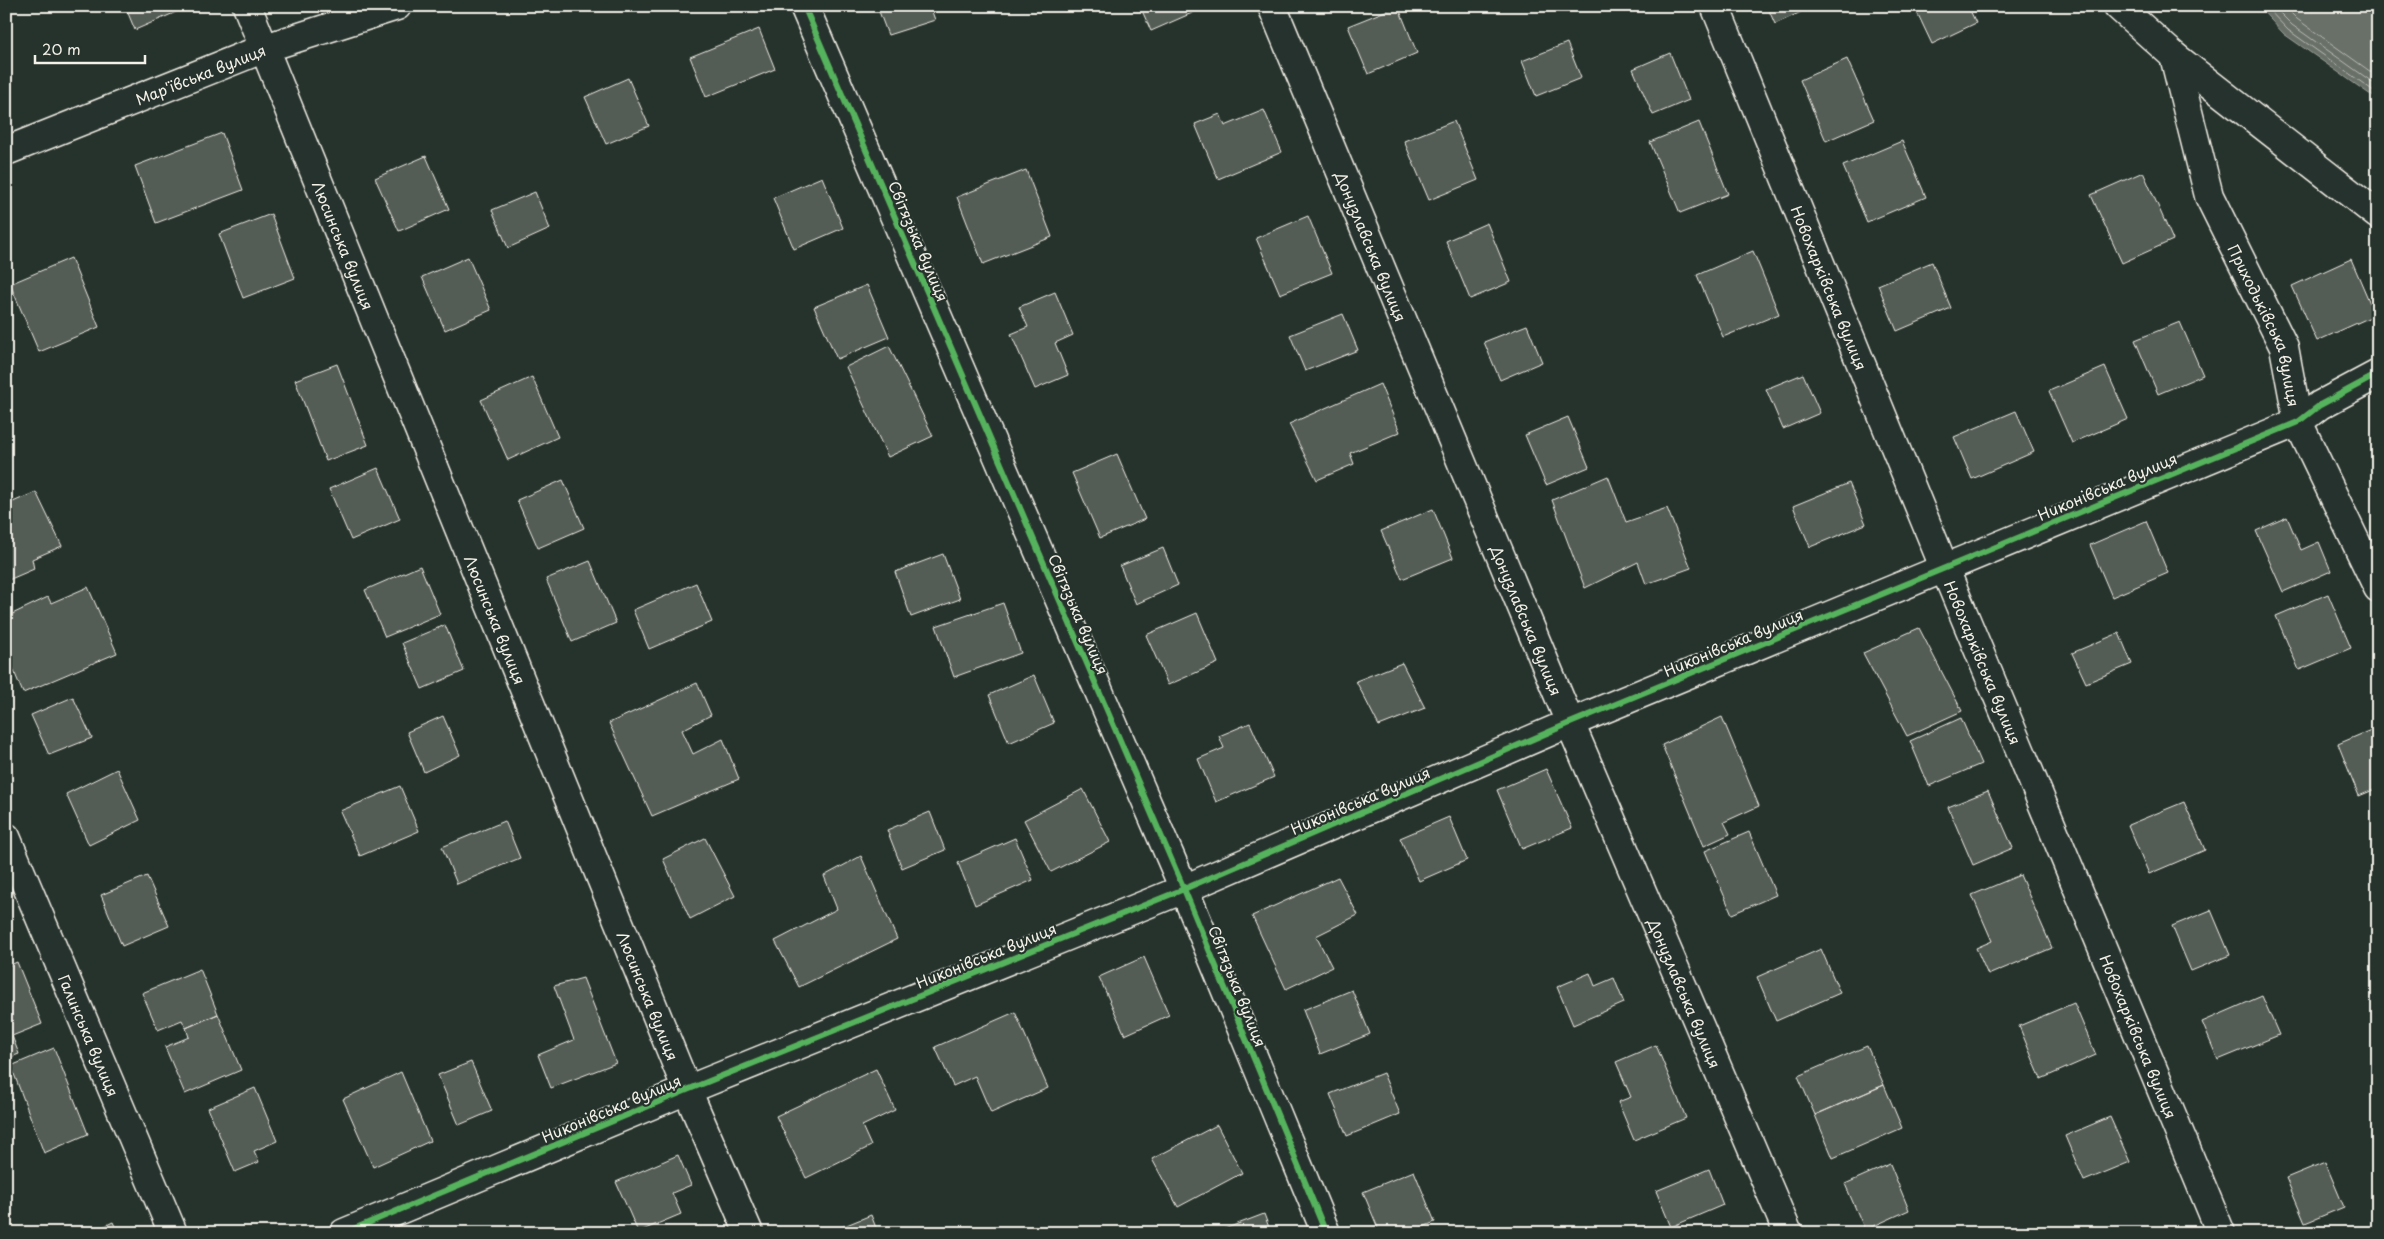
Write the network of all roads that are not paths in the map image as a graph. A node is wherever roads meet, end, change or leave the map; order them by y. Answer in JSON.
{"nodes":[{"id":1,"x":247,"y":6,"type":"edge"},
{"id":2,"x":397,"y":6,"type":"edge"},
{"id":3,"x":804,"y":6,"type":"edge"},
{"id":4,"x":1272,"y":6,"type":"edge"},
{"id":5,"x":1715,"y":6,"type":"edge"},
{"id":6,"x":2118,"y":6,"type":"edge"},
{"id":7,"x":265,"y":48,"type":"junction"},
{"id":8,"x":2174,"y":56,"type":"junction"},
{"id":9,"x":6,"y":151,"type":"edge"},
{"id":10,"x":2378,"y":215,"type":"edge"},
{"id":11,"x":2378,"y":374,"type":"edge"},
{"id":12,"x":2298,"y":422,"type":"junction"},
{"id":13,"x":1944,"y":567,"type":"junction"},
{"id":14,"x":2378,"y":588,"type":"edge"},
{"id":15,"x":1570,"y":723,"type":"junction"},
{"id":16,"x":6,"y":837,"type":"edge"},
{"id":17,"x":1184,"y":889,"type":"junction"},
{"id":18,"x":687,"y":1090,"type":"junction"},
{"id":19,"x":173,"y":1233,"type":"edge"},
{"id":20,"x":344,"y":1233,"type":"edge"},
{"id":21,"x":749,"y":1233,"type":"edge"},
{"id":22,"x":1326,"y":1233,"type":"edge"},
{"id":23,"x":1788,"y":1233,"type":"edge"},
{"id":24,"x":2221,"y":1233,"type":"edge"}],
"edges":[{"from":1,"to":7,"type":"street","name":"Люсинська вулиця"},
{"from":2,"to":7,"type":"street","name":"Мар'ївська вулиця"},
{"from":3,"to":17,"type":"street","name":"Світязька вулиця"},
{"from":4,"to":15,"type":"street","name":"Донузлавська вулиця"},
{"from":5,"to":13,"type":"street","name":"Новохарківська вулиця"},
{"from":6,"to":8,"type":"street"},
{"from":7,"to":9,"type":"street","name":"Мар'ївська вулиця"},
{"from":7,"to":18,"type":"street","name":"Люсинська вулиця"},
{"from":8,"to":10,"type":"street"},
{"from":8,"to":12,"type":"street","name":"Приходьківська вулиця"},
{"from":11,"to":12,"type":"street","name":"Никонівська вулиця"},
{"from":12,"to":13,"type":"street","name":"Никонівська вулиця"},
{"from":12,"to":14,"type":"street","name":"Приходьківська вулиця"},
{"from":13,"to":15,"type":"street","name":"Никонівська вулиця"},
{"from":13,"to":24,"type":"street","name":"Новохарківська вулиця"},
{"from":15,"to":17,"type":"street","name":"Никонівська вулиця"},
{"from":15,"to":23,"type":"street","name":"Донузлавська вулиця"},
{"from":16,"to":19,"type":"street","name":"Галинська вулиця"},
{"from":17,"to":18,"type":"street","name":"Никонівська вулиця"},
{"from":17,"to":22,"type":"street","name":"Світязька вулиця"},
{"from":18,"to":20,"type":"street","name":"Никонівська вулиця"},
{"from":18,"to":21,"type":"street","name":"Люсинська вулиця"}]}
